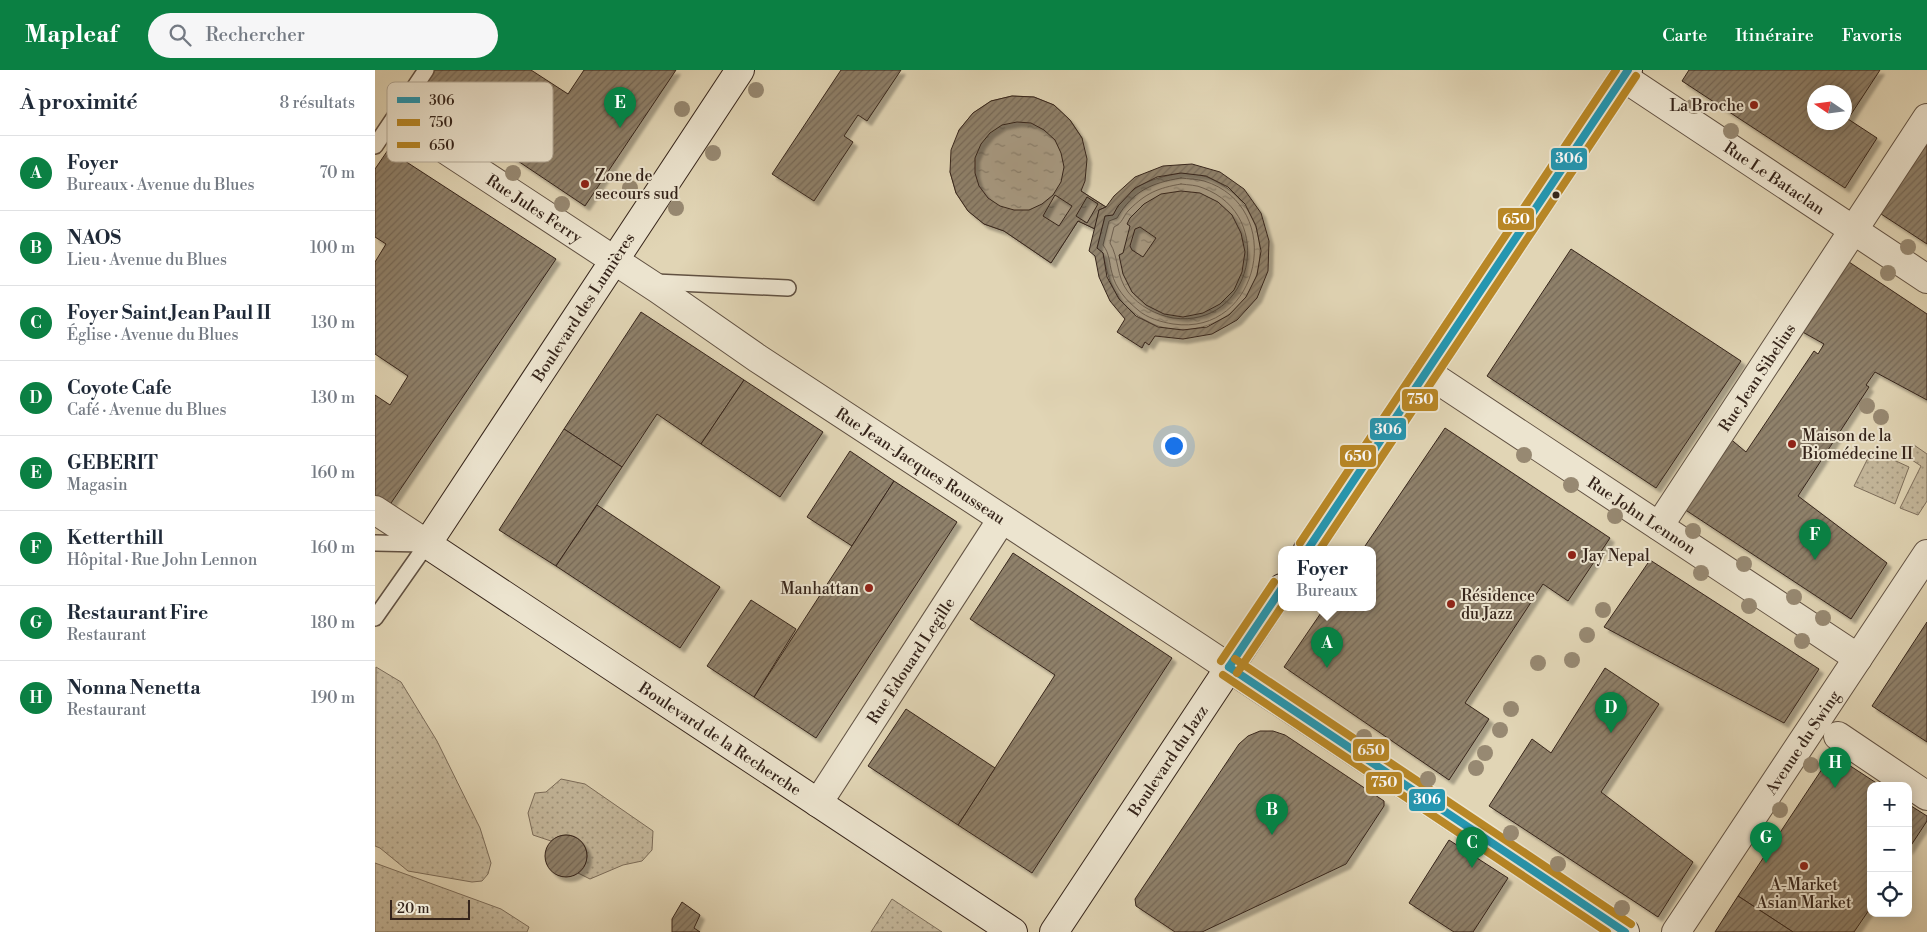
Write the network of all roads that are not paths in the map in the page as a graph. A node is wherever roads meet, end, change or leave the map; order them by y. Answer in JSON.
{"nodes":[{"id":1,"x":426,"y":70,"type":"edge"},
{"id":2,"x":740,"y":70,"type":"edge"},
{"id":3,"x":1625,"y":74,"type":"edge"},
{"id":4,"x":420,"y":82,"type":"edge"},
{"id":5,"x":1927,"y":118,"type":"edge"},
{"id":6,"x":387,"y":134,"type":"edge"},
{"id":7,"x":375,"y":146,"type":"edge"},
{"id":8,"x":464,"y":162,"type":"edge"},
{"id":9,"x":1853,"y":229,"type":"junction"},
{"id":10,"x":614,"y":260,"type":"junction"},
{"id":11,"x":643,"y":279,"type":"junction"},
{"id":12,"x":1927,"y":279,"type":"edge"},
{"id":13,"x":788,"y":288,"type":"dead end"},
{"id":14,"x":1426,"y":372,"type":"junction"},
{"id":15,"x":375,"y":510,"type":"edge"},
{"id":16,"x":1002,"y":518,"type":"junction"},
{"id":17,"x":1659,"y":526,"type":"junction"},
{"id":18,"x":375,"y":543,"type":"edge"},
{"id":19,"x":427,"y":544,"type":"junction"},
{"id":20,"x":1310,"y":546,"type":"edge"},
{"id":21,"x":1927,"y":554,"type":"edge"},
{"id":22,"x":1278,"y":594,"type":"edge"},
{"id":23,"x":375,"y":618,"type":"edge"},
{"id":24,"x":1858,"y":658,"type":"junction"},
{"id":25,"x":1229,"y":667,"type":"junction"},
{"id":26,"x":1838,"y":736,"type":"dead end"},
{"id":27,"x":1927,"y":796,"type":"edge"},
{"id":28,"x":817,"y":803,"type":"junction"},
{"id":29,"x":1013,"y":932,"type":"edge"},
{"id":30,"x":1055,"y":932,"type":"edge"},
{"id":31,"x":1625,"y":932,"type":"edge"},
{"id":32,"x":1676,"y":932,"type":"edge"}],
"edges":[{"from":1,"to":4,"type":"lane"},
{"from":2,"to":10,"type":"street","name":"Boulevard des Lumières"},
{"from":3,"to":9,"type":"street","name":"Rue Le Bataclan"},
{"from":3,"to":14,"type":"street"},
{"from":5,"to":9,"type":"street","name":"Rue Jean Sibelius"},
{"from":6,"to":7,"type":"lane"},
{"from":8,"to":10,"type":"street","name":"Rue Jules Ferry"},
{"from":9,"to":12,"type":"street","name":"Rue Le Bataclan"},
{"from":9,"to":17,"type":"street","name":"Rue Jean Sibelius"},
{"from":10,"to":11,"type":"street","name":"Rue Jean-Jacques Rousseau"},
{"from":10,"to":19,"type":"street","name":"Boulevard des Lumières"},
{"from":11,"to":13,"type":"lane"},
{"from":11,"to":16,"type":"street","name":"Rue Jean-Jacques Rousseau"},
{"from":14,"to":17,"type":"street","name":"Rue John Lennon"},
{"from":14,"to":20,"type":"street"},
{"from":15,"to":19,"type":"street","name":"Boulevard de la Recherche"},
{"from":16,"to":25,"type":"street","name":"Rue Jean-Jacques Rousseau"},
{"from":16,"to":28,"type":"street","name":"Rue Edouard Legille"},
{"from":17,"to":24,"type":"street","name":"Rue John Lennon"},
{"from":18,"to":19,"type":"lane"},
{"from":19,"to":23,"type":"lane"},
{"from":19,"to":28,"type":"street","name":"Boulevard de la Recherche"},
{"from":21,"to":24,"type":"street","name":"Avenue du Swing"},
{"from":22,"to":25,"type":"street","name":"Boulevard du Jazz"},
{"from":24,"to":32,"type":"street","name":"Avenue du Swing"},
{"from":25,"to":30,"type":"street","name":"Boulevard du Jazz"},
{"from":25,"to":31,"type":"street","name":"Rue Jean-Jacques Rousseau"},
{"from":26,"to":27,"type":"street","name":"Avenue du Swing"},
{"from":28,"to":29,"type":"street","name":"Boulevard de la Recherche"}]}
